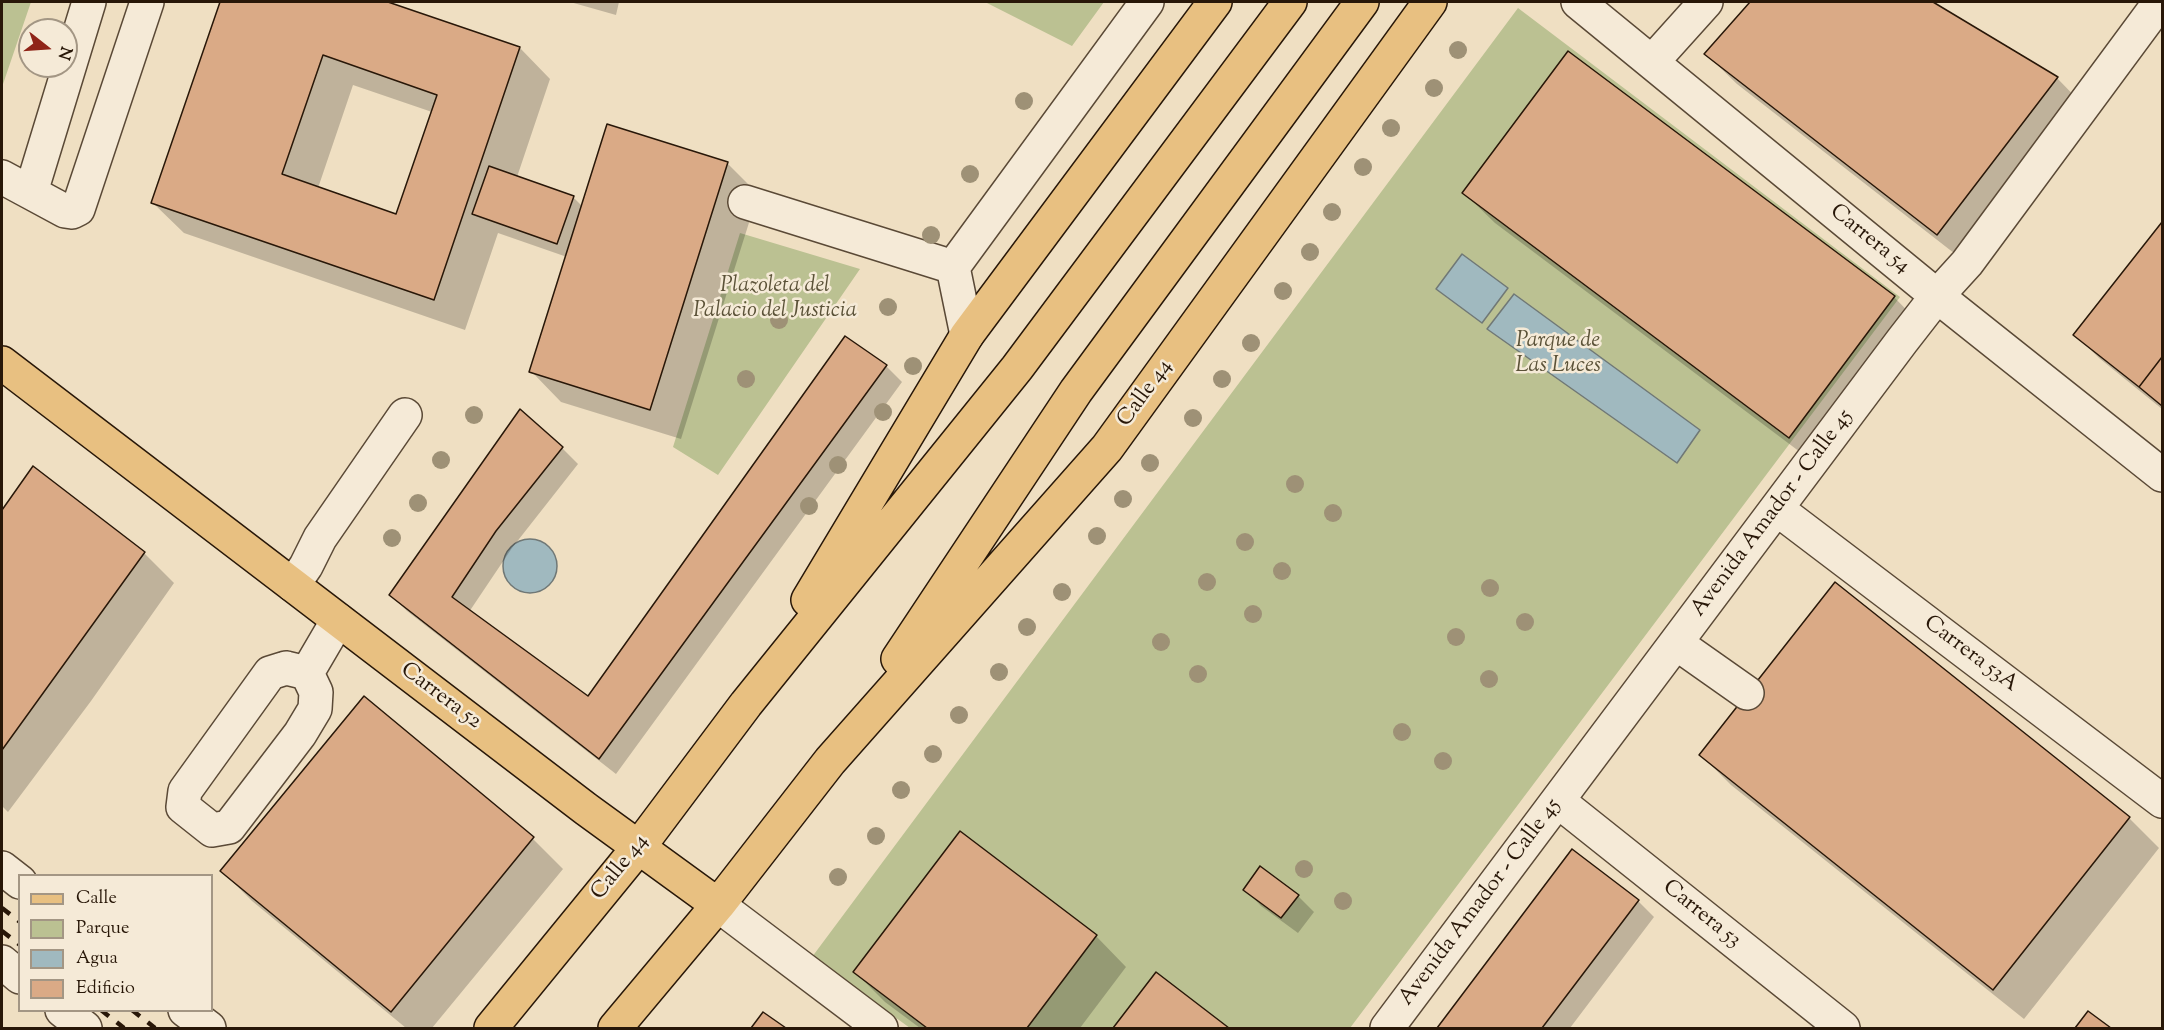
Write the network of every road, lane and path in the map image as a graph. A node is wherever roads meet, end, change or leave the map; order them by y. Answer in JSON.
{"nodes":[{"id":1,"x":88,"y":2,"type":"edge"},
{"id":2,"x":147,"y":2,"type":"edge"},
{"id":3,"x":1147,"y":2,"type":"edge"},
{"id":4,"x":1215,"y":2,"type":"edge"},
{"id":5,"x":1290,"y":2,"type":"edge"},
{"id":6,"x":1362,"y":2,"type":"edge"},
{"id":7,"x":1430,"y":2,"type":"edge"},
{"id":8,"x":1578,"y":2,"type":"edge"},
{"id":9,"x":1706,"y":2,"type":"edge"},
{"id":10,"x":2160,"y":2,"type":"edge"},
{"id":11,"x":1652,"y":62,"type":"junction"},
{"id":12,"x":2,"y":177,"type":"edge"},
{"id":13,"x":31,"y":192,"type":"junction"},
{"id":14,"x":745,"y":202,"type":"dead end"},
{"id":15,"x":953,"y":267,"type":"junction"},
{"id":16,"x":1937,"y":296,"type":"junction"},
{"id":17,"x":967,"y":335,"type":"junction"},
{"id":18,"x":2,"y":363,"type":"edge"},
{"id":19,"x":405,"y":415,"type":"dead end"},
{"id":20,"x":2163,"y":475,"type":"edge"},
{"id":21,"x":1777,"y":509,"type":"junction"},
{"id":22,"x":293,"y":585,"type":"junction"},
{"id":23,"x":338,"y":620,"type":"junction"},
{"id":24,"x":1676,"y":643,"type":"junction"},
{"id":25,"x":307,"y":673,"type":"junction"},
{"id":26,"x":1747,"y":693,"type":"dead end"},
{"id":27,"x":746,"y":704,"type":"junction"},
{"id":28,"x":830,"y":760,"type":"junction"},
{"id":29,"x":1558,"y":801,"type":"junction"},
{"id":30,"x":2163,"y":801,"type":"edge"},
{"id":31,"x":638,"y":848,"type":"junction"},
{"id":32,"x":2,"y":868,"type":"edge"},
{"id":33,"x":18,"y":880,"type":"edge"},
{"id":34,"x":718,"y":905,"type":"junction"},
{"id":35,"x":2,"y":963,"type":"edge"},
{"id":36,"x":18,"y":975,"type":"edge"},
{"id":37,"x":63,"y":1012,"type":"edge"},
{"id":38,"x":186,"y":1012,"type":"edge"},
{"id":39,"x":85,"y":1029,"type":"edge"},
{"id":40,"x":208,"y":1029,"type":"edge"},
{"id":41,"x":491,"y":1029,"type":"edge"},
{"id":42,"x":615,"y":1029,"type":"edge"},
{"id":43,"x":881,"y":1029,"type":"edge"},
{"id":44,"x":1388,"y":1029,"type":"edge"},
{"id":45,"x":1843,"y":1029,"type":"edge"}],
"edges":[{"from":1,"to":13,"type":"street"},
{"from":2,"to":13,"type":"street"},
{"from":3,"to":15,"type":"street"},
{"from":4,"to":17,"type":"main road","name":"Calle 44"},
{"from":5,"to":27,"type":"main road","name":"Calle 44"},
{"from":6,"to":28,"type":"main road","name":"Calle 44"},
{"from":7,"to":28,"type":"main road","name":"Calle 44"},
{"from":8,"to":11,"type":"street","name":"Carrera 54"},
{"from":9,"to":11,"type":"street"},
{"from":10,"to":16,"type":"street","name":"Avenida Amador - Calle 45"},
{"from":11,"to":16,"type":"street","name":"Carrera 54"},
{"from":12,"to":13,"type":"street"},
{"from":14,"to":15,"type":"street"},
{"from":15,"to":17,"type":"street"},
{"from":16,"to":20,"type":"street","name":"Carrera 54"},
{"from":16,"to":21,"type":"street","name":"Avenida Amador - Calle 45"},
{"from":17,"to":27,"type":"main road","name":"Calle 44"},
{"from":18,"to":22,"type":"main road","name":"Carrera 52"},
{"from":19,"to":22,"type":"street"},
{"from":21,"to":24,"type":"street","name":"Avenida Amador - Calle 45"},
{"from":21,"to":30,"type":"street","name":"Carrera 53A"},
{"from":22,"to":23,"type":"main road","name":"Carrera 52"},
{"from":23,"to":25,"type":"street"},
{"from":23,"to":31,"type":"main road","name":"Carrera 52"},
{"from":24,"to":26,"type":"street"},
{"from":24,"to":29,"type":"street","name":"Avenida Amador - Calle 45"},
{"from":25,"to":25,"type":"street"},
{"from":27,"to":31,"type":"main road","name":"Calle 44"},
{"from":28,"to":34,"type":"main road","name":"Calle 44"},
{"from":29,"to":44,"type":"street","name":"Avenida Amador - Calle 45"},
{"from":29,"to":45,"type":"street","name":"Carrera 53"},
{"from":31,"to":34,"type":"main road","name":"Carrera 52"},
{"from":31,"to":41,"type":"main road","name":"Calle 44"},
{"from":32,"to":33,"type":"street"},
{"from":34,"to":42,"type":"main road","name":"Calle 44"},
{"from":34,"to":43,"type":"street","name":"Carrera 52"},
{"from":35,"to":36,"type":"street"},
{"from":37,"to":39,"type":"street"},
{"from":38,"to":40,"type":"street"}]}
